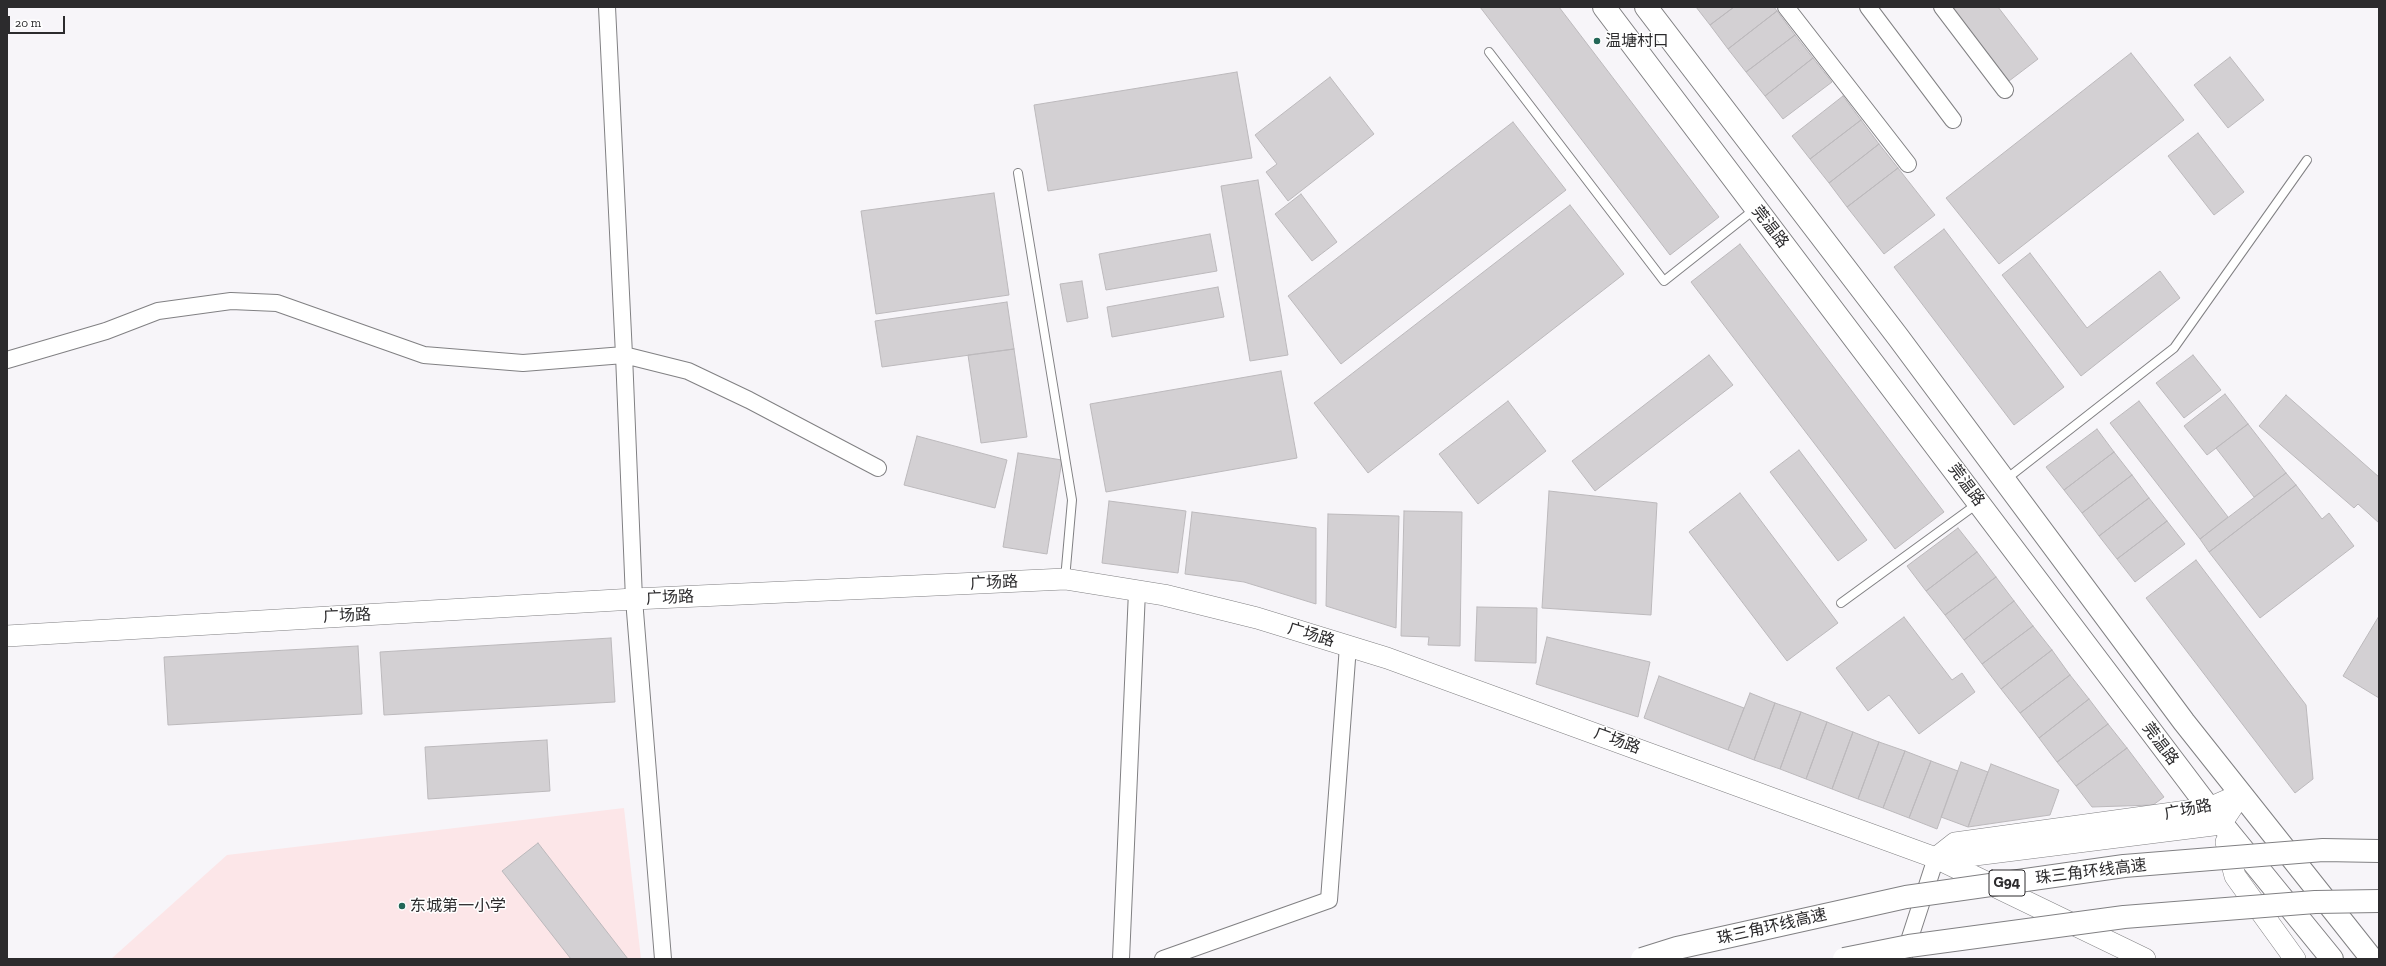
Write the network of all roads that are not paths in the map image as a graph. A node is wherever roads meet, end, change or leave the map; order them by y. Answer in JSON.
{"nodes":[{"id":1,"x":607,"y":7,"type":"edge"},
{"id":2,"x":1604,"y":7,"type":"edge"},
{"id":3,"x":1646,"y":7,"type":"edge"},
{"id":4,"x":1786,"y":7,"type":"edge"},
{"id":5,"x":1868,"y":7,"type":"edge"},
{"id":6,"x":1942,"y":7,"type":"edge"},
{"id":7,"x":1489,"y":52,"type":"dead end"},
{"id":8,"x":2006,"y":90,"type":"dead end"},
{"id":9,"x":1953,"y":120,"type":"dead end"},
{"id":10,"x":2307,"y":160,"type":"dead end"},
{"id":11,"x":1908,"y":164,"type":"dead end"},
{"id":12,"x":1018,"y":173,"type":"dead end"},
{"id":13,"x":1755,"y":208,"type":"junction"},
{"id":14,"x":624,"y":355,"type":"junction"},
{"id":15,"x":7,"y":360,"type":"edge"},
{"id":16,"x":878,"y":468,"type":"dead end"},
{"id":17,"x":2005,"y":481,"type":"junction"},
{"id":18,"x":1979,"y":502,"type":"junction"},
{"id":19,"x":1065,"y":579,"type":"junction"},
{"id":20,"x":1136,"y":591,"type":"junction"},
{"id":21,"x":634,"y":599,"type":"junction"},
{"id":22,"x":1841,"y":603,"type":"dead end"},
{"id":23,"x":7,"y":636,"type":"edge"},
{"id":24,"x":1348,"y":646,"type":"junction"},
{"id":25,"x":2241,"y":794,"type":"junction"},
{"id":26,"x":2215,"y":816,"type":"junction"},
{"id":27,"x":2379,"y":851,"type":"edge"},
{"id":28,"x":1936,"y":858,"type":"junction"},
{"id":29,"x":2379,"y":901,"type":"edge"},
{"id":30,"x":2116,"y":953,"type":"edge"},
{"id":31,"x":663,"y":959,"type":"edge"},
{"id":32,"x":1121,"y":959,"type":"edge"},
{"id":33,"x":1163,"y":959,"type":"edge"},
{"id":34,"x":1642,"y":959,"type":"edge"},
{"id":35,"x":1844,"y":959,"type":"edge"},
{"id":36,"x":1903,"y":959,"type":"edge"},
{"id":37,"x":2144,"y":959,"type":"edge"},
{"id":38,"x":2295,"y":959,"type":"edge"},
{"id":39,"x":2332,"y":959,"type":"edge"},
{"id":40,"x":2372,"y":959,"type":"edge"}],
"edges":[{"from":1,"to":14,"type":"street"},
{"from":2,"to":13,"type":"main road","name":"莞温路"},
{"from":3,"to":17,"type":"main road","name":"莞温路"},
{"from":4,"to":11,"type":"street"},
{"from":5,"to":9,"type":"street"},
{"from":6,"to":8,"type":"street"},
{"from":7,"to":13,"type":"lane"},
{"from":10,"to":17,"type":"lane"},
{"from":12,"to":19,"type":"lane"},
{"from":13,"to":18,"type":"main road","name":"莞温路"},
{"from":14,"to":15,"type":"street"},
{"from":14,"to":16,"type":"street"},
{"from":14,"to":21,"type":"street"},
{"from":17,"to":25,"type":"main road","name":"莞温路"},
{"from":18,"to":22,"type":"lane"},
{"from":18,"to":26,"type":"main road","name":"莞温路"},
{"from":19,"to":20,"type":"street","name":"广场路"},
{"from":19,"to":21,"type":"street","name":"广场路"},
{"from":20,"to":24,"type":"street","name":"广场路"},
{"from":20,"to":32,"type":"street"},
{"from":21,"to":23,"type":"street","name":"广场路"},
{"from":21,"to":31,"type":"street"},
{"from":24,"to":28,"type":"street","name":"广场路"},
{"from":24,"to":33,"type":"street"},
{"from":25,"to":26,"type":"street","name":"广场路"},
{"from":25,"to":40,"type":"main road","name":"莞温路"},
{"from":26,"to":28,"type":"street","name":"广场路"},
{"from":26,"to":38,"type":"street"},
{"from":26,"to":39,"type":"main road","name":"莞温路"},
{"from":27,"to":34,"type":"main road","name":"珠三角环线高速","number":"G94","bridge":true},
{"from":28,"to":30,"type":"street","name":"广场路"},
{"from":28,"to":36,"type":"street"},
{"from":29,"to":35,"type":"main road","bridge":true},
{"from":30,"to":37,"type":"street","name":"广场路"}]}
